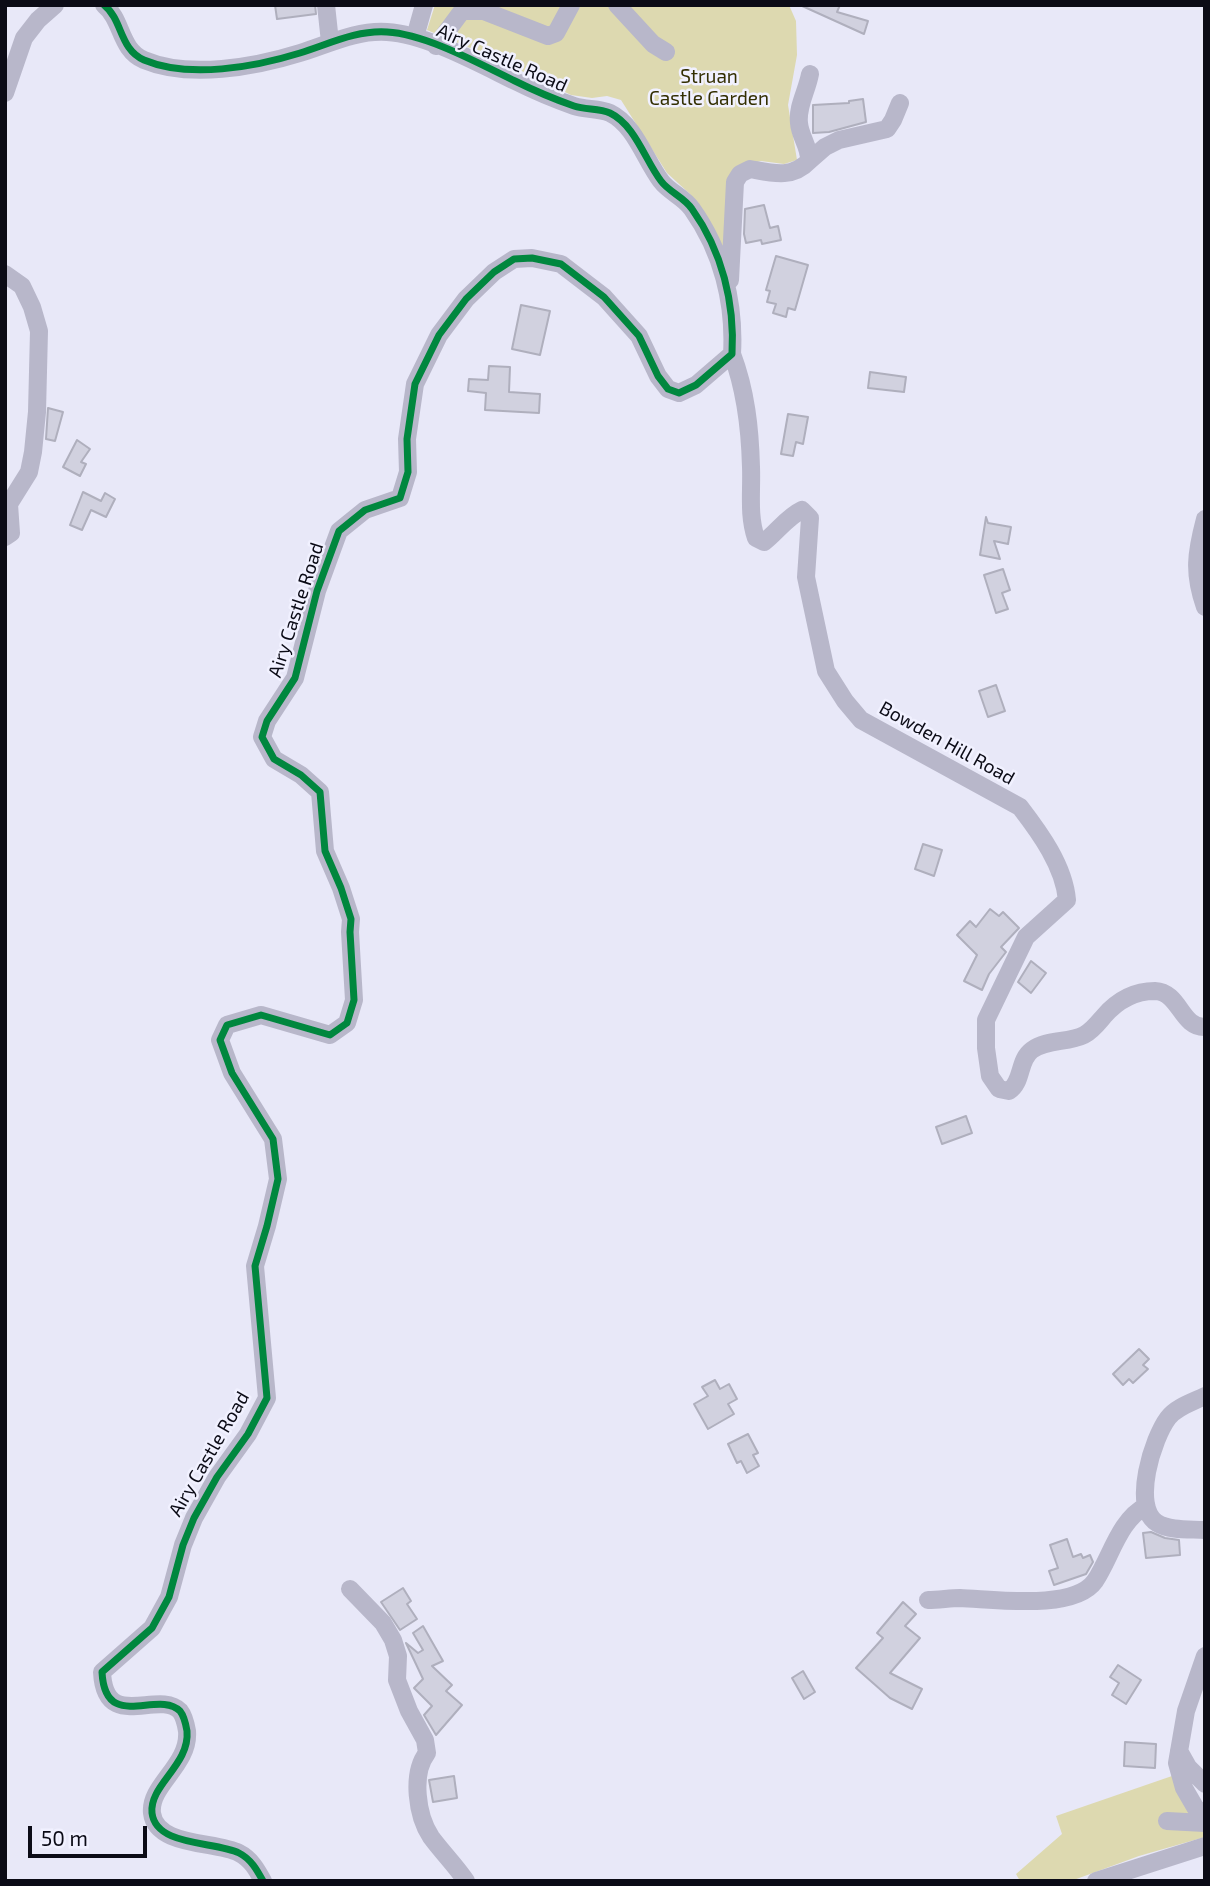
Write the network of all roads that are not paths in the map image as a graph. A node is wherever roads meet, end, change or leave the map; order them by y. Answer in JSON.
{"nodes":[{"id":1,"x":55,"y":5,"type":"edge"},
{"id":2,"x":104,"y":5,"type":"edge"},
{"id":3,"x":326,"y":5,"type":"edge"},
{"id":4,"x":424,"y":5,"type":"edge"},
{"id":5,"x":571,"y":5,"type":"edge"},
{"id":6,"x":617,"y":5,"type":"edge"},
{"id":7,"x":415,"y":37,"type":"junction"},
{"id":8,"x":330,"y":42,"type":"junction"},
{"id":9,"x":436,"y":46,"type":"junction"},
{"id":10,"x":666,"y":52,"type":"dead end"},
{"id":11,"x":810,"y":74,"type":"dead end"},
{"id":12,"x":5,"y":93,"type":"edge"},
{"id":13,"x":900,"y":103,"type":"dead end"},
{"id":14,"x":855,"y":130,"type":"dead end"},
{"id":15,"x":839,"y":140,"type":"junction"},
{"id":16,"x":809,"y":161,"type":"junction"},
{"id":17,"x":5,"y":274,"type":"edge"},
{"id":18,"x":729,"y":298,"type":"junction"},
{"id":19,"x":732,"y":354,"type":"junction"},
{"id":20,"x":1205,"y":519,"type":"edge"},
{"id":21,"x":5,"y":537,"type":"edge"},
{"id":22,"x":1205,"y":607,"type":"edge"},
{"id":23,"x":1205,"y":1027,"type":"edge"},
{"id":24,"x":1205,"y":1396,"type":"edge"},
{"id":25,"x":1146,"y":1506,"type":"junction"},
{"id":26,"x":1205,"y":1530,"type":"edge"},
{"id":27,"x":350,"y":1589,"type":"dead end"},
{"id":28,"x":928,"y":1600,"type":"dead end"},
{"id":29,"x":1205,"y":1656,"type":"edge"},
{"id":30,"x":1179,"y":1751,"type":"junction"},
{"id":31,"x":1205,"y":1784,"type":"edge"},
{"id":32,"x":1205,"y":1816,"type":"edge"},
{"id":33,"x":1167,"y":1821,"type":"dead end"},
{"id":34,"x":1205,"y":1823,"type":"edge"},
{"id":35,"x":1205,"y":1846,"type":"edge"},
{"id":36,"x":263,"y":1881,"type":"edge"},
{"id":37,"x":466,"y":1881,"type":"edge"},
{"id":38,"x":1096,"y":1881,"type":"edge"}],
"edges":[{"from":1,"to":12,"type":"street"},
{"from":2,"to":8,"type":"street","name":"Airy Castle Road"},
{"from":3,"to":8,"type":"street"},
{"from":4,"to":7,"type":"street"},
{"from":5,"to":9,"type":"street"},
{"from":6,"to":10,"type":"street"},
{"from":7,"to":8,"type":"street","name":"Airy Castle Road"},
{"from":7,"to":9,"type":"street","name":"Airy Castle Road"},
{"from":9,"to":18,"type":"street","name":"Airy Castle Road"},
{"from":11,"to":16,"type":"street"},
{"from":13,"to":15,"type":"street"},
{"from":14,"to":15,"type":"street"},
{"from":15,"to":16,"type":"street"},
{"from":16,"to":18,"type":"street"},
{"from":17,"to":21,"type":"street"},
{"from":18,"to":19,"type":"street","name":"Airy Castle Road"},
{"from":19,"to":23,"type":"street","name":"Bowden Hill Road"},
{"from":19,"to":36,"type":"street","name":"Airy Castle Road"},
{"from":20,"to":22,"type":"street"},
{"from":24,"to":25,"type":"street"},
{"from":25,"to":26,"type":"street"},
{"from":25,"to":28,"type":"street"},
{"from":27,"to":37,"type":"street"},
{"from":29,"to":30,"type":"street"},
{"from":30,"to":31,"type":"street"},
{"from":30,"to":32,"type":"street"},
{"from":33,"to":34,"type":"street"},
{"from":35,"to":38,"type":"street"}]}
